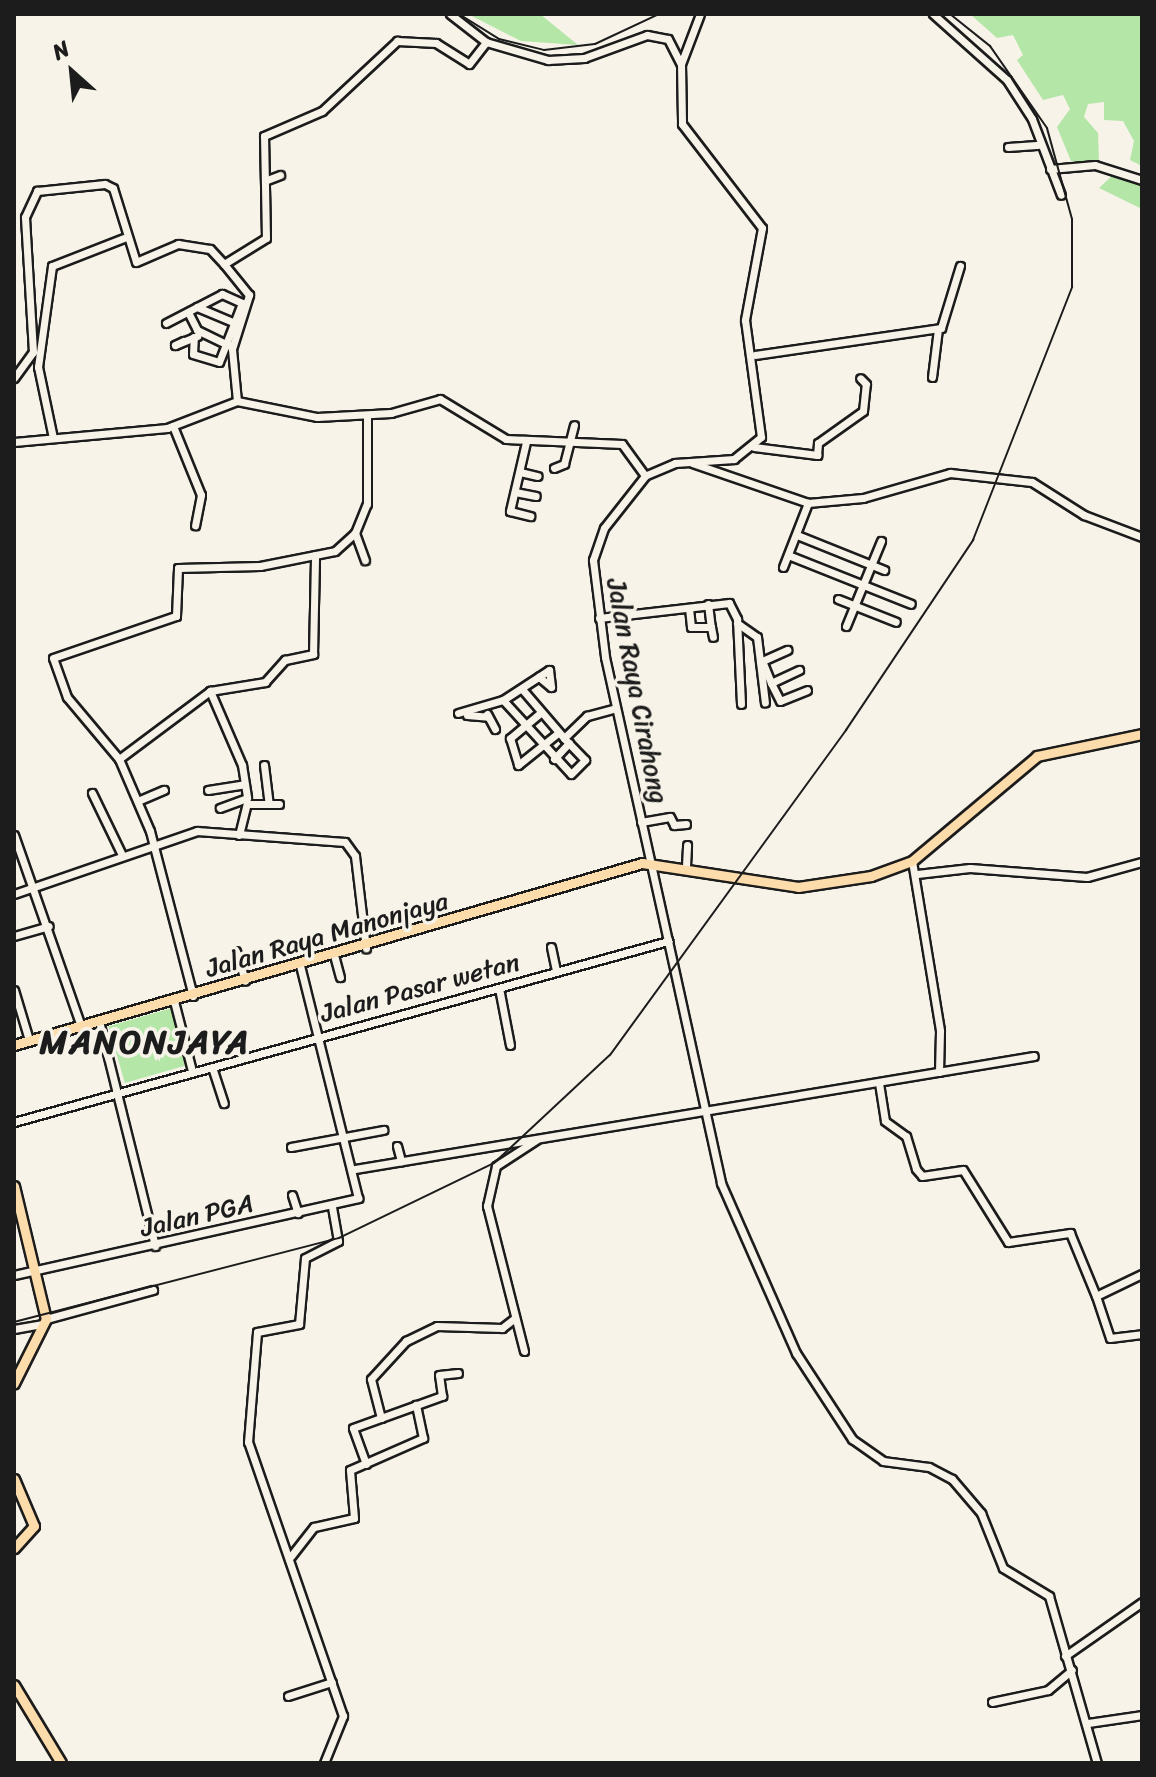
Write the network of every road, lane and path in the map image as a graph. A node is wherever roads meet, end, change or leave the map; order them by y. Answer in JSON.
{"nodes":[{"id":1,"x":450,"y":14,"type":"edge"},
{"id":2,"x":700,"y":14,"type":"edge"},
{"id":3,"x":933,"y":14,"type":"edge"},
{"id":4,"x":486,"y":42,"type":"junction"},
{"id":5,"x":681,"y":64,"type":"junction"},
{"id":6,"x":1040,"y":145,"type":"junction"},
{"id":7,"x":1008,"y":147,"type":"dead end"},
{"id":8,"x":1050,"y":169,"type":"junction"},
{"id":9,"x":280,"y":175,"type":"dead end"},
{"id":10,"x":267,"y":180,"type":"junction"},
{"id":11,"x":1142,"y":180,"type":"edge"},
{"id":12,"x":1061,"y":195,"type":"dead end"},
{"id":13,"x":124,"y":238,"type":"junction"},
{"id":14,"x":224,"y":264,"type":"junction"},
{"id":15,"x":960,"y":266,"type":"dead end"},
{"id":16,"x":196,"y":307,"type":"junction"},
{"id":17,"x":188,"y":312,"type":"junction"},
{"id":18,"x":166,"y":323,"type":"dead end"},
{"id":19,"x":235,"y":323,"type":"junction"},
{"id":20,"x":938,"y":329,"type":"junction"},
{"id":21,"x":198,"y":335,"type":"junction"},
{"id":22,"x":183,"y":341,"type":"dead end"},
{"id":23,"x":230,"y":346,"type":"junction"},
{"id":24,"x":755,"y":355,"type":"junction"},
{"id":25,"x":34,"y":365,"type":"junction"},
{"id":26,"x":932,"y":377,"type":"dead end"},
{"id":27,"x":14,"y":378,"type":"edge"},
{"id":28,"x":860,"y":378,"type":"dead end"},
{"id":29,"x":237,"y":401,"type":"junction"},
{"id":30,"x":367,"y":415,"type":"junction"},
{"id":31,"x":574,"y":425,"type":"dead end"},
{"id":32,"x":173,"y":426,"type":"junction"},
{"id":33,"x":53,"y":438,"type":"junction"},
{"id":34,"x":14,"y":442,"type":"edge"},
{"id":35,"x":526,"y":442,"type":"junction"},
{"id":36,"x":568,"y":445,"type":"junction"},
{"id":37,"x":754,"y":447,"type":"junction"},
{"id":38,"x":689,"y":462,"type":"junction"},
{"id":39,"x":554,"y":468,"type":"dead end"},
{"id":40,"x":520,"y":472,"type":"junction"},
{"id":41,"x":538,"y":476,"type":"dead end"},
{"id":42,"x":645,"y":476,"type":"junction"},
{"id":43,"x":515,"y":492,"type":"junction"},
{"id":44,"x":536,"y":496,"type":"dead end"},
{"id":45,"x":808,"y":503,"type":"junction"},
{"id":46,"x":530,"y":516,"type":"dead end"},
{"id":47,"x":195,"y":525,"type":"dead end"},
{"id":48,"x":355,"y":533,"type":"junction"},
{"id":49,"x":797,"y":535,"type":"junction"},
{"id":50,"x":1142,"y":537,"type":"edge"},
{"id":51,"x":881,"y":541,"type":"dead end"},
{"id":52,"x":315,"y":555,"type":"junction"},
{"id":53,"x":788,"y":555,"type":"junction"},
{"id":54,"x":365,"y":560,"type":"dead end"},
{"id":55,"x":871,"y":565,"type":"junction"},
{"id":56,"x":783,"y":567,"type":"dead end"},
{"id":57,"x":884,"y":570,"type":"dead end"},
{"id":58,"x":863,"y":585,"type":"junction"},
{"id":59,"x":838,"y":599,"type":"dead end"},
{"id":60,"x":708,"y":604,"type":"junction"},
{"id":61,"x":911,"y":604,"type":"dead end"},
{"id":62,"x":854,"y":606,"type":"junction"},
{"id":63,"x":689,"y":608,"type":"junction"},
{"id":64,"x":599,"y":618,"type":"junction"},
{"id":65,"x":896,"y":622,"type":"dead end"},
{"id":66,"x":737,"y":623,"type":"junction"},
{"id":67,"x":846,"y":626,"type":"dead end"},
{"id":68,"x":711,"y":627,"type":"junction"},
{"id":69,"x":713,"y":637,"type":"dead end"},
{"id":70,"x":787,"y":650,"type":"dead end"},
{"id":71,"x":761,"y":661,"type":"junction"},
{"id":72,"x":799,"y":670,"type":"dead end"},
{"id":73,"x":539,"y":677,"type":"dead end"},
{"id":74,"x":771,"y":683,"type":"junction"},
{"id":75,"x":522,"y":689,"type":"junction"},
{"id":76,"x":807,"y":690,"type":"dead end"},
{"id":77,"x":210,"y":691,"type":"junction"},
{"id":78,"x":503,"y":700,"type":"junction"},
{"id":79,"x":765,"y":703,"type":"dead end"},
{"id":80,"x":741,"y":704,"type":"dead end"},
{"id":81,"x":616,"y":708,"type":"junction"},
{"id":82,"x":487,"y":712,"type":"junction"},
{"id":83,"x":460,"y":714,"type":"dead end"},
{"id":84,"x":539,"y":714,"type":"junction"},
{"id":85,"x":555,"y":715,"type":"dead end"},
{"id":86,"x":548,"y":722,"type":"junction"},
{"id":87,"x":522,"y":728,"type":"junction"},
{"id":88,"x":495,"y":729,"type":"dead end"},
{"id":89,"x":1142,"y":734,"type":"edge"},
{"id":90,"x":564,"y":738,"type":"junction"},
{"id":91,"x":544,"y":751,"type":"junction"},
{"id":92,"x":119,"y":759,"type":"junction"},
{"id":93,"x":554,"y":759,"type":"junction"},
{"id":94,"x":264,"y":765,"type":"dead end"},
{"id":95,"x":245,"y":784,"type":"junction"},
{"id":96,"x":164,"y":790,"type":"dead end"},
{"id":97,"x":208,"y":790,"type":"dead end"},
{"id":98,"x":92,"y":793,"type":"dead end"},
{"id":99,"x":140,"y":800,"type":"junction"},
{"id":100,"x":247,"y":804,"type":"junction"},
{"id":101,"x":269,"y":804,"type":"junction"},
{"id":102,"x":279,"y":804,"type":"dead end"},
{"id":103,"x":220,"y":808,"type":"dead end"},
{"id":104,"x":641,"y":822,"type":"junction"},
{"id":105,"x":686,"y":824,"type":"dead end"},
{"id":106,"x":14,"y":835,"type":"edge"},
{"id":107,"x":239,"y":835,"type":"junction"},
{"id":108,"x":151,"y":843,"type":"junction"},
{"id":109,"x":687,"y":845,"type":"dead end"},
{"id":110,"x":121,"y":853,"type":"junction"},
{"id":111,"x":912,"y":861,"type":"junction"},
{"id":112,"x":650,"y":862,"type":"junction"},
{"id":113,"x":1142,"y":862,"type":"edge"},
{"id":114,"x":686,"y":866,"type":"junction"},
{"id":115,"x":917,"y":874,"type":"junction"},
{"id":116,"x":36,"y":886,"type":"junction"},
{"id":117,"x":14,"y":894,"type":"edge"},
{"id":118,"x":49,"y":926,"type":"junction"},
{"id":119,"x":14,"y":936,"type":"edge"},
{"id":120,"x":668,"y":941,"type":"junction"},
{"id":121,"x":551,"y":947,"type":"dead end"},
{"id":122,"x":366,"y":948,"type":"junction"},
{"id":123,"x":236,"y":951,"type":"dead end"},
{"id":124,"x":334,"y":955,"type":"junction"},
{"id":125,"x":300,"y":965,"type":"junction"},
{"id":126,"x":556,"y":971,"type":"junction"},
{"id":127,"x":340,"y":977,"type":"dead end"},
{"id":128,"x":245,"y":981,"type":"junction"},
{"id":129,"x":499,"y":988,"type":"junction"},
{"id":130,"x":14,"y":990,"type":"edge"},
{"id":131,"x":193,"y":996,"type":"junction"},
{"id":132,"x":174,"y":1001,"type":"junction"},
{"id":133,"x":99,"y":1021,"type":"junction"},
{"id":134,"x":81,"y":1026,"type":"junction"},
{"id":135,"x":319,"y":1037,"type":"junction"},
{"id":136,"x":29,"y":1040,"type":"junction"},
{"id":137,"x":14,"y":1045,"type":"edge"},
{"id":138,"x":510,"y":1045,"type":"dead end"},
{"id":139,"x":1034,"y":1056,"type":"dead end"},
{"id":140,"x":212,"y":1067,"type":"junction"},
{"id":141,"x":192,"y":1071,"type":"junction"},
{"id":142,"x":939,"y":1072,"type":"junction"},
{"id":143,"x":879,"y":1083,"type":"junction"},
{"id":144,"x":118,"y":1093,"type":"junction"},
{"id":145,"x":224,"y":1103,"type":"dead end"},
{"id":146,"x":705,"y":1111,"type":"junction"},
{"id":147,"x":14,"y":1122,"type":"edge"},
{"id":148,"x":383,"y":1130,"type":"dead end"},
{"id":149,"x":537,"y":1139,"type":"junction"},
{"id":150,"x":347,"y":1140,"type":"junction"},
{"id":151,"x":397,"y":1146,"type":"dead end"},
{"id":152,"x":291,"y":1147,"type":"dead end"},
{"id":153,"x":401,"y":1161,"type":"junction"},
{"id":154,"x":355,"y":1169,"type":"junction"},
{"id":155,"x":14,"y":1186,"type":"edge"},
{"id":156,"x":292,"y":1195,"type":"dead end"},
{"id":157,"x":332,"y":1206,"type":"junction"},
{"id":158,"x":17,"y":1213,"type":"edge"},
{"id":159,"x":298,"y":1213,"type":"junction"},
{"id":160,"x":155,"y":1246,"type":"junction"},
{"id":161,"x":36,"y":1271,"type":"junction"},
{"id":162,"x":1142,"y":1274,"type":"edge"},
{"id":163,"x":14,"y":1275,"type":"edge"},
{"id":164,"x":153,"y":1290,"type":"dead end"},
{"id":165,"x":1096,"y":1296,"type":"junction"},
{"id":166,"x":515,"y":1318,"type":"junction"},
{"id":167,"x":44,"y":1321,"type":"junction"},
{"id":168,"x":14,"y":1329,"type":"edge"},
{"id":169,"x":1142,"y":1334,"type":"edge"},
{"id":170,"x":524,"y":1351,"type":"dead end"},
{"id":171,"x":458,"y":1373,"type":"dead end"},
{"id":172,"x":14,"y":1383,"type":"edge"},
{"id":173,"x":416,"y":1405,"type":"junction"},
{"id":174,"x":381,"y":1418,"type":"junction"},
{"id":175,"x":366,"y":1464,"type":"junction"},
{"id":176,"x":14,"y":1479,"type":"edge"},
{"id":177,"x":18,"y":1503,"type":"edge"},
{"id":178,"x":14,"y":1548,"type":"edge"},
{"id":179,"x":291,"y":1556,"type":"junction"},
{"id":180,"x":1142,"y":1602,"type":"edge"},
{"id":181,"x":1065,"y":1656,"type":"junction"},
{"id":182,"x":1072,"y":1670,"type":"junction"},
{"id":183,"x":332,"y":1682,"type":"junction"},
{"id":184,"x":14,"y":1685,"type":"edge"},
{"id":185,"x":288,"y":1696,"type":"dead end"},
{"id":186,"x":992,"y":1702,"type":"dead end"},
{"id":187,"x":1142,"y":1715,"type":"edge"},
{"id":188,"x":1088,"y":1723,"type":"junction"},
{"id":189,"x":61,"y":1763,"type":"edge"},
{"id":190,"x":324,"y":1763,"type":"edge"},
{"id":191,"x":1097,"y":1763,"type":"edge"}],
"edges":[{"from":1,"to":4,"type":"street"},
{"from":2,"to":5,"type":"street"},
{"from":3,"to":6,"type":"street"},
{"from":4,"to":5,"type":"street"},
{"from":4,"to":10,"type":"street"},
{"from":5,"to":24,"type":"street"},
{"from":6,"to":7,"type":"street"},
{"from":6,"to":8,"type":"street"},
{"from":8,"to":11,"type":"street"},
{"from":8,"to":12,"type":"street"},
{"from":9,"to":10,"type":"street"},
{"from":10,"to":14,"type":"street"},
{"from":13,"to":14,"type":"street"},
{"from":13,"to":25,"type":"street"},
{"from":13,"to":25,"type":"street"},
{"from":14,"to":23,"type":"street"},
{"from":15,"to":20,"type":"street"},
{"from":16,"to":17,"type":"street"},
{"from":16,"to":19,"type":"street"},
{"from":16,"to":19,"type":"street"},
{"from":17,"to":18,"type":"street"},
{"from":17,"to":21,"type":"street"},
{"from":19,"to":23,"type":"street"},
{"from":20,"to":24,"type":"street"},
{"from":20,"to":26,"type":"street"},
{"from":21,"to":22,"type":"street"},
{"from":21,"to":23,"type":"street"},
{"from":21,"to":23,"type":"street"},
{"from":23,"to":29,"type":"street"},
{"from":24,"to":37,"type":"street"},
{"from":25,"to":27,"type":"street"},
{"from":25,"to":33,"type":"street"},
{"from":28,"to":37,"type":"street"},
{"from":29,"to":30,"type":"street"},
{"from":29,"to":32,"type":"street"},
{"from":30,"to":35,"type":"street"},
{"from":30,"to":48,"type":"street"},
{"from":31,"to":36,"type":"street"},
{"from":32,"to":33,"type":"street"},
{"from":32,"to":47,"type":"street"},
{"from":33,"to":34,"type":"street"},
{"from":35,"to":36,"type":"street"},
{"from":35,"to":40,"type":"street"},
{"from":36,"to":39,"type":"street"},
{"from":36,"to":42,"type":"street"},
{"from":37,"to":38,"type":"street"},
{"from":38,"to":42,"type":"street"},
{"from":38,"to":45,"type":"street"},
{"from":40,"to":41,"type":"street"},
{"from":40,"to":43,"type":"street"},
{"from":42,"to":64,"type":"street","name":"Jalan Raya Cirahong"},
{"from":43,"to":44,"type":"street"},
{"from":43,"to":46,"type":"street"},
{"from":45,"to":49,"type":"street"},
{"from":45,"to":50,"type":"street"},
{"from":48,"to":52,"type":"street"},
{"from":48,"to":54,"type":"street"},
{"from":49,"to":53,"type":"street"},
{"from":49,"to":55,"type":"street"},
{"from":51,"to":55,"type":"street"},
{"from":52,"to":77,"type":"street"},
{"from":52,"to":92,"type":"street"},
{"from":53,"to":56,"type":"street"},
{"from":53,"to":58,"type":"street"},
{"from":55,"to":57,"type":"street"},
{"from":55,"to":58,"type":"street"},
{"from":58,"to":61,"type":"street"},
{"from":58,"to":62,"type":"street"},
{"from":59,"to":62,"type":"street"},
{"from":60,"to":63,"type":"street"},
{"from":60,"to":66,"type":"street"},
{"from":60,"to":68,"type":"street"},
{"from":62,"to":65,"type":"street"},
{"from":62,"to":67,"type":"street"},
{"from":63,"to":64,"type":"street"},
{"from":63,"to":68,"type":"street"},
{"from":64,"to":81,"type":"street","name":"Jalan Raya Cirahong"},
{"from":66,"to":71,"type":"street"},
{"from":66,"to":80,"type":"street"},
{"from":68,"to":69,"type":"street"},
{"from":70,"to":71,"type":"street"},
{"from":71,"to":74,"type":"street"},
{"from":71,"to":79,"type":"street"},
{"from":72,"to":74,"type":"street"},
{"from":73,"to":75,"type":"street"},
{"from":74,"to":76,"type":"street"},
{"from":75,"to":78,"type":"street"},
{"from":75,"to":84,"type":"street"},
{"from":77,"to":92,"type":"street"},
{"from":77,"to":95,"type":"street"},
{"from":78,"to":82,"type":"street"},
{"from":78,"to":87,"type":"street"},
{"from":81,"to":90,"type":"street"},
{"from":81,"to":104,"type":"street","name":"Jalan Raya Cirahong"},
{"from":82,"to":83,"type":"street"},
{"from":82,"to":88,"type":"street"},
{"from":84,"to":86,"type":"street"},
{"from":84,"to":87,"type":"street"},
{"from":85,"to":86,"type":"street"},
{"from":86,"to":90,"type":"street"},
{"from":87,"to":91,"type":"street"},
{"from":87,"to":91,"type":"street"},
{"from":89,"to":111,"type":"main road"},
{"from":90,"to":91,"type":"street"},
{"from":90,"to":93,"type":"street"},
{"from":90,"to":93,"type":"street"},
{"from":91,"to":93,"type":"street"},
{"from":92,"to":99,"type":"street"},
{"from":94,"to":101,"type":"street"},
{"from":95,"to":97,"type":"street"},
{"from":95,"to":100,"type":"street"},
{"from":96,"to":99,"type":"street"},
{"from":98,"to":110,"type":"street"},
{"from":99,"to":108,"type":"street"},
{"from":100,"to":101,"type":"street"},
{"from":100,"to":103,"type":"street"},
{"from":100,"to":107,"type":"street"},
{"from":101,"to":102,"type":"street"},
{"from":104,"to":105,"type":"street"},
{"from":104,"to":112,"type":"street","name":"Jalan Raya Cirahong"},
{"from":106,"to":116,"type":"street"},
{"from":107,"to":108,"type":"street"},
{"from":107,"to":122,"type":"street"},
{"from":108,"to":110,"type":"street"},
{"from":108,"to":131,"type":"street"},
{"from":109,"to":114,"type":"street"},
{"from":110,"to":116,"type":"street"},
{"from":111,"to":114,"type":"main road"},
{"from":111,"to":115,"type":"street"},
{"from":112,"to":114,"type":"main road"},
{"from":112,"to":120,"type":"street","name":"Jalan Raya Cirahong"},
{"from":112,"to":122,"type":"main road","name":"Jalan Raya Manonjaya"},
{"from":113,"to":115,"type":"street"},
{"from":115,"to":142,"type":"street"},
{"from":116,"to":117,"type":"street"},
{"from":116,"to":118,"type":"street"},
{"from":118,"to":119,"type":"street"},
{"from":118,"to":134,"type":"street"},
{"from":120,"to":126,"type":"street","name":"Jalan Pasar wetan"},
{"from":120,"to":146,"type":"street"},
{"from":121,"to":126,"type":"street"},
{"from":122,"to":124,"type":"main road","name":"Jalan Raya Manonjaya"},
{"from":123,"to":128,"type":"street"},
{"from":124,"to":125,"type":"main road","name":"Jalan Raya Manonjaya"},
{"from":124,"to":127,"type":"street"},
{"from":125,"to":128,"type":"main road","name":"Jalan Raya Manonjaya"},
{"from":125,"to":135,"type":"street"},
{"from":126,"to":129,"type":"street","name":"Jalan Pasar wetan"},
{"from":128,"to":131,"type":"main road","name":"Jalan Raya Manonjaya"},
{"from":129,"to":135,"type":"street","name":"Jalan Pasar wetan"},
{"from":129,"to":138,"type":"street"},
{"from":130,"to":136,"type":"street"},
{"from":131,"to":132,"type":"main road","name":"Jalan Raya Manonjaya"},
{"from":132,"to":133,"type":"main road","name":"Jalan Raya Manonjaya"},
{"from":132,"to":141,"type":"street"},
{"from":133,"to":134,"type":"main road","name":"Jalan Raya Manonjaya"},
{"from":133,"to":144,"type":"street"},
{"from":134,"to":136,"type":"main road","name":"Jalan Raya Manonjaya"},
{"from":135,"to":140,"type":"street","name":"Jalan Pasar wetan"},
{"from":135,"to":150,"type":"street"},
{"from":136,"to":137,"type":"main road","name":"Jalan Raya Manonjaya"},
{"from":139,"to":142,"type":"street"},
{"from":140,"to":141,"type":"street","name":"Jalan Pasar wetan"},
{"from":140,"to":145,"type":"street"},
{"from":141,"to":144,"type":"street","name":"Jalan Pasar wetan"},
{"from":142,"to":143,"type":"street"},
{"from":143,"to":146,"type":"street"},
{"from":143,"to":165,"type":"street"},
{"from":144,"to":147,"type":"street","name":"Jalan Pasar wetan"},
{"from":144,"to":160,"type":"street"},
{"from":146,"to":149,"type":"street"},
{"from":146,"to":181,"type":"street"},
{"from":148,"to":150,"type":"street"},
{"from":149,"to":153,"type":"street"},
{"from":149,"to":166,"type":"street"},
{"from":150,"to":152,"type":"street"},
{"from":150,"to":154,"type":"street"},
{"from":151,"to":153,"type":"street"},
{"from":153,"to":154,"type":"street"},
{"from":154,"to":157,"type":"street","name":"Jalan PGA"},
{"from":155,"to":158,"type":"main road"},
{"from":156,"to":159,"type":"street"},
{"from":157,"to":159,"type":"street","name":"Jalan PGA"},
{"from":157,"to":179,"type":"street"},
{"from":158,"to":161,"type":"main road"},
{"from":159,"to":160,"type":"street","name":"Jalan PGA"},
{"from":160,"to":161,"type":"street","name":"Jalan PGA"},
{"from":161,"to":163,"type":"street","name":"Jalan PGA"},
{"from":161,"to":167,"type":"main road"},
{"from":162,"to":165,"type":"street"},
{"from":164,"to":167,"type":"street"},
{"from":165,"to":169,"type":"street"},
{"from":166,"to":170,"type":"street"},
{"from":166,"to":174,"type":"street"},
{"from":167,"to":168,"type":"street"},
{"from":167,"to":172,"type":"main road"},
{"from":171,"to":173,"type":"street"},
{"from":173,"to":174,"type":"street"},
{"from":173,"to":175,"type":"street"},
{"from":174,"to":175,"type":"street"},
{"from":175,"to":179,"type":"street"},
{"from":176,"to":177,"type":"main road"},
{"from":177,"to":178,"type":"main road"},
{"from":179,"to":183,"type":"street"},
{"from":180,"to":181,"type":"street"},
{"from":181,"to":182,"type":"street"},
{"from":182,"to":186,"type":"street"},
{"from":182,"to":188,"type":"street"},
{"from":183,"to":185,"type":"street"},
{"from":183,"to":190,"type":"street"},
{"from":184,"to":189,"type":"main road"},
{"from":187,"to":188,"type":"street"},
{"from":188,"to":191,"type":"street"}]}
